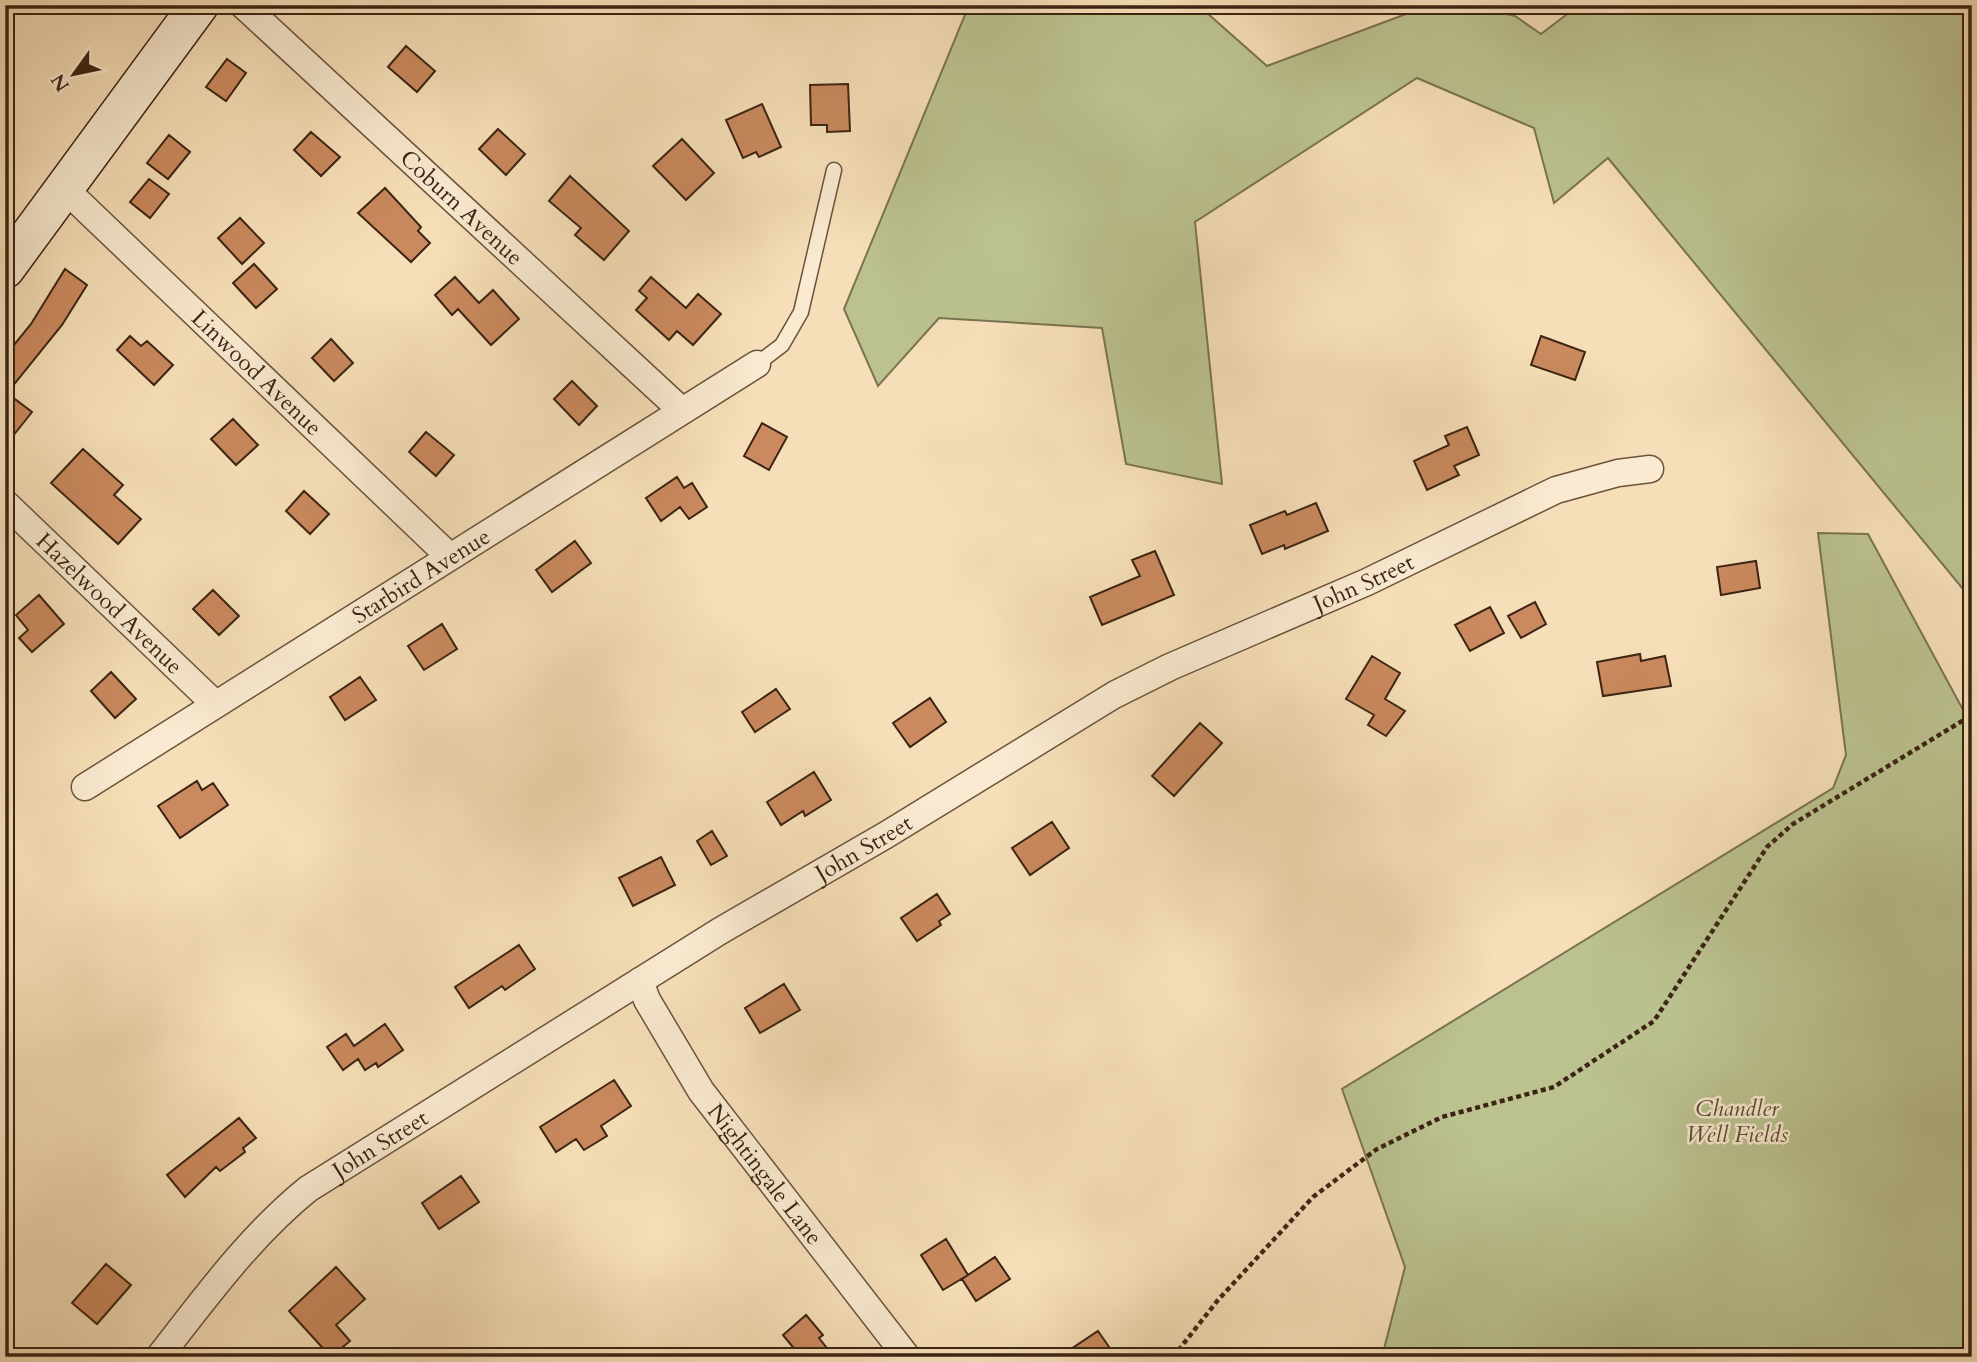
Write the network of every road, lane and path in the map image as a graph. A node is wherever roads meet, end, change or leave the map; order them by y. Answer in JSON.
{"nodes":[{"id":1,"x":199,"y":5,"type":"edge"},
{"id":2,"x":243,"y":5,"type":"edge"},
{"id":3,"x":834,"y":170,"type":"dead end"},
{"id":4,"x":66,"y":190,"type":"junction"},
{"id":5,"x":5,"y":269,"type":"edge"},
{"id":6,"x":757,"y":364,"type":"joint"},
{"id":7,"x":680,"y":409,"type":"junction"},
{"id":8,"x":1650,"y":469,"type":"dead end"},
{"id":9,"x":5,"y":503,"type":"edge"},
{"id":10,"x":449,"y":556,"type":"junction"},
{"id":11,"x":215,"y":704,"type":"junction"},
{"id":12,"x":1972,"y":715,"type":"edge"},
{"id":13,"x":85,"y":787,"type":"dead end"},
{"id":14,"x":640,"y":981,"type":"junction"},
{"id":15,"x":159,"y":1357,"type":"edge"},
{"id":16,"x":907,"y":1357,"type":"edge"},
{"id":17,"x":1173,"y":1357,"type":"edge"}],
"edges":[{"from":1,"to":4,"type":"street"},
{"from":2,"to":7,"type":"street","name":"Coburn Avenue"},
{"from":3,"to":6,"type":"lane"},
{"from":4,"to":5,"type":"street"},
{"from":4,"to":10,"type":"street","name":"Linwood Avenue"},
{"from":6,"to":7,"type":"street","name":"Starbird Avenue"},
{"from":7,"to":10,"type":"street","name":"Starbird Avenue"},
{"from":8,"to":14,"type":"street","name":"John Street"},
{"from":9,"to":11,"type":"street","name":"Hazelwood Avenue"},
{"from":10,"to":11,"type":"street","name":"Starbird Avenue"},
{"from":11,"to":13,"type":"street","name":"Starbird Avenue"},
{"from":12,"to":17,"type":"path"},
{"from":14,"to":15,"type":"street","name":"John Street"},
{"from":14,"to":16,"type":"street","name":"Nightingale Lane"}]}
